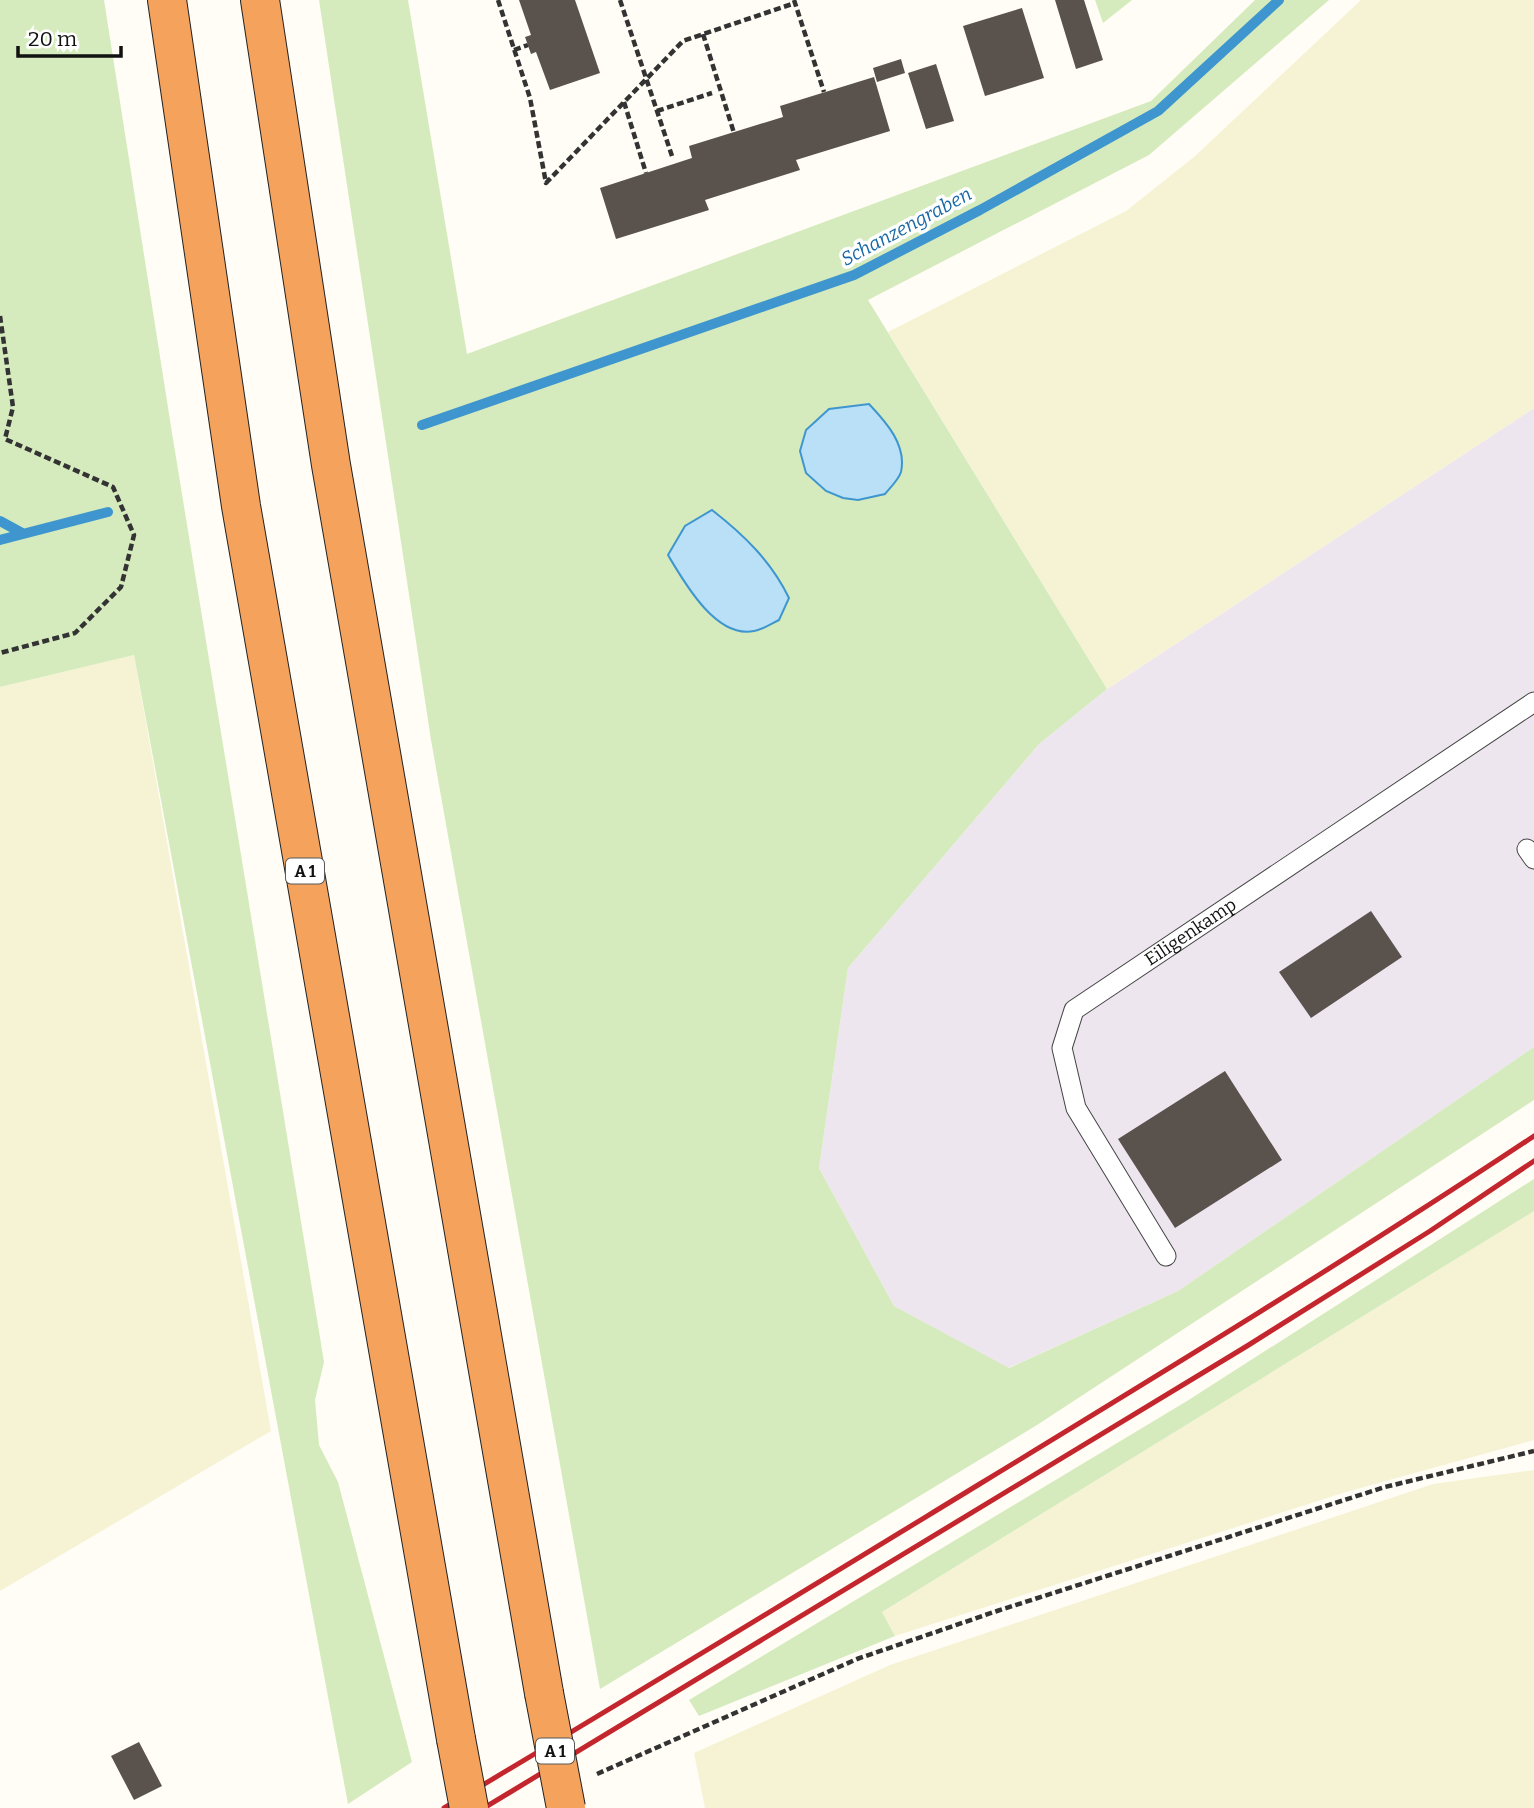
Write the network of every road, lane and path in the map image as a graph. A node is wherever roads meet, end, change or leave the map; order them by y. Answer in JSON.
{"nodes":[{"id":1,"x":167,"y":0,"type":"edge"},
{"id":2,"x":260,"y":0,"type":"edge"},
{"id":3,"x":498,"y":0,"type":"edge"},
{"id":4,"x":620,"y":0,"type":"edge"},
{"id":5,"x":794,"y":2,"type":"edge"},
{"id":6,"x":703,"y":34,"type":"junction"},
{"id":7,"x":528,"y":45,"type":"dead end"},
{"id":8,"x":514,"y":50,"type":"junction"},
{"id":9,"x":646,"y":78,"type":"junction"},
{"id":10,"x":824,"y":92,"type":"dead end"},
{"id":11,"x":712,"y":93,"type":"dead end"},
{"id":12,"x":624,"y":102,"type":"junction"},
{"id":13,"x":657,"y":111,"type":"junction"},
{"id":14,"x":734,"y":133,"type":"dead end"},
{"id":15,"x":672,"y":156,"type":"dead end"},
{"id":16,"x":646,"y":173,"type":"dead end"},
{"id":17,"x":0,"y":316,"type":"edge"},
{"id":18,"x":0,"y":653,"type":"edge"},
{"id":19,"x":1534,"y":702,"type":"edge"},
{"id":20,"x":1166,"y":1256,"type":"dead end"},
{"id":21,"x":1534,"y":1451,"type":"edge"},
{"id":22,"x":594,"y":1775,"type":"dead end"},
{"id":23,"x":470,"y":1808,"type":"edge"},
{"id":24,"x":566,"y":1808,"type":"edge"}],
"edges":[{"from":1,"to":23,"type":"highway","number":"A 1","bridge":true},
{"from":2,"to":24,"type":"highway","number":"A 1","bridge":true},
{"from":3,"to":8,"type":"path"},
{"from":4,"to":9,"type":"path"},
{"from":5,"to":6,"type":"path"},
{"from":5,"to":10,"type":"path"},
{"from":6,"to":9,"type":"path"},
{"from":6,"to":14,"type":"path"},
{"from":7,"to":8,"type":"path"},
{"from":8,"to":12,"type":"path"},
{"from":9,"to":12,"type":"path"},
{"from":9,"to":13,"type":"path"},
{"from":11,"to":13,"type":"path"},
{"from":12,"to":16,"type":"path"},
{"from":13,"to":15,"type":"path"},
{"from":17,"to":18,"type":"path"},
{"from":19,"to":20,"type":"lane","name":"Eiligenkamp"},
{"from":21,"to":22,"type":"path"}]}
